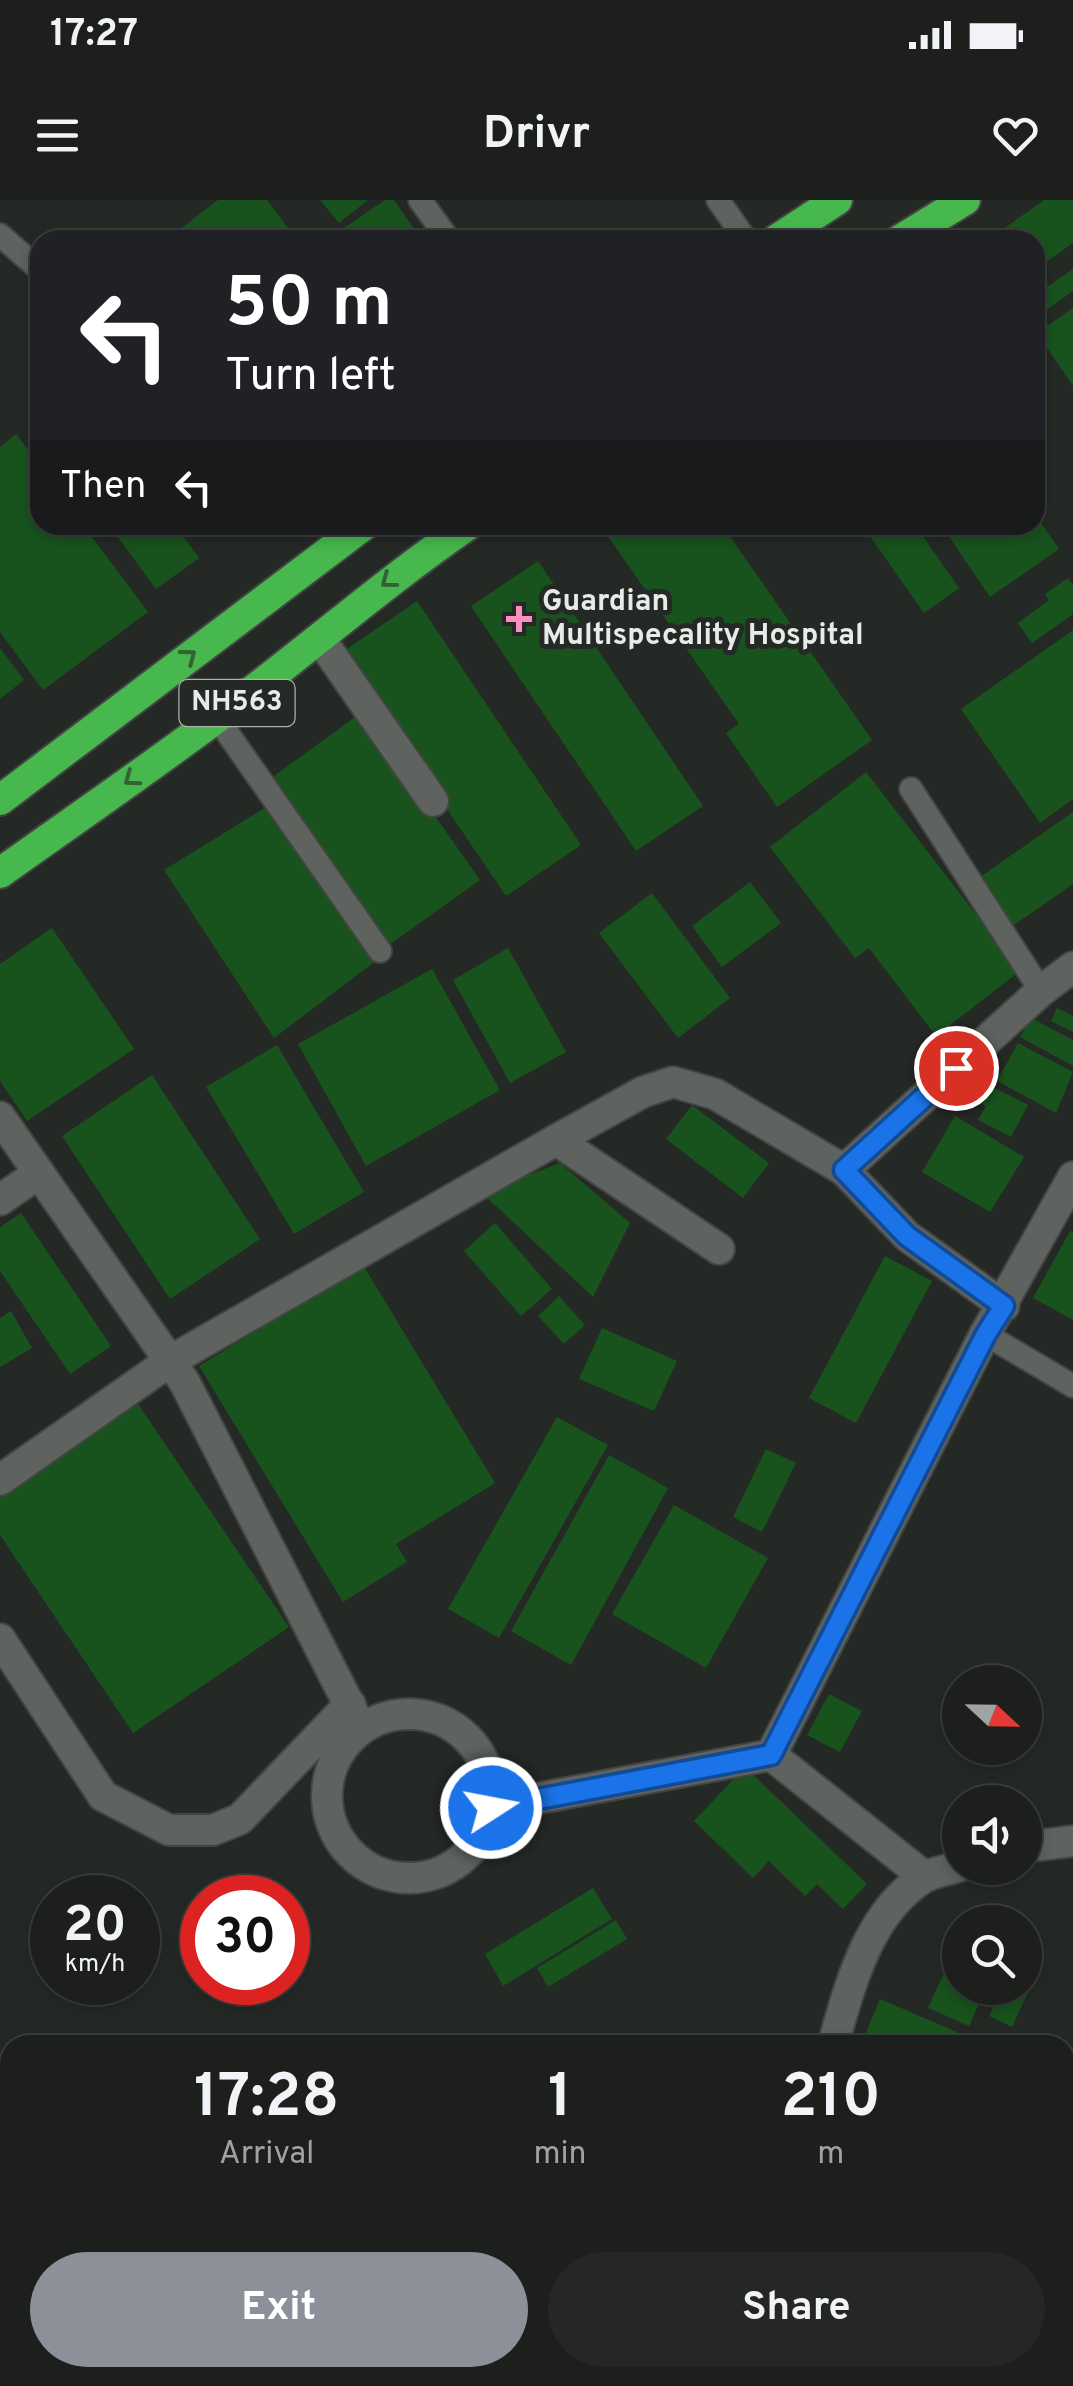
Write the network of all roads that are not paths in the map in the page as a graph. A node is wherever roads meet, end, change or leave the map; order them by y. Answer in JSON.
{"nodes":[{"id":1,"x":420,"y":200,"type":"edge"},
{"id":2,"x":718,"y":200,"type":"edge"},
{"id":3,"x":837,"y":200,"type":"edge"},
{"id":4,"x":965,"y":200,"type":"edge"},
{"id":5,"x":442,"y":230,"type":"edge"},
{"id":6,"x":739,"y":230,"type":"edge"},
{"id":7,"x":791,"y":230,"type":"edge"},
{"id":8,"x":916,"y":230,"type":"edge"},
{"id":9,"x":0,"y":236,"type":"edge"},
{"id":10,"x":30,"y":262,"type":"edge"},
{"id":11,"x":342,"y":535,"type":"edge"},
{"id":12,"x":454,"y":535,"type":"edge"},
{"id":13,"x":320,"y":639,"type":"junction"},
{"id":14,"x":217,"y":718,"type":"junction"},
{"id":15,"x":911,"y":789,"type":"dead end"},
{"id":16,"x":0,"y":800,"type":"edge"},
{"id":17,"x":433,"y":801,"type":"dead end"},
{"id":18,"x":0,"y":873,"type":"edge"},
{"id":19,"x":380,"y":951,"type":"dead end"},
{"id":20,"x":1073,"y":967,"type":"edge"},
{"id":21,"x":1041,"y":991,"type":"junction"},
{"id":22,"x":0,"y":1117,"type":"edge"},
{"id":23,"x":556,"y":1140,"type":"junction"},
{"id":24,"x":844,"y":1170,"type":"junction"},
{"id":25,"x":39,"y":1173,"type":"junction"},
{"id":26,"x":1073,"y":1177,"type":"edge"},
{"id":27,"x":0,"y":1200,"type":"edge"},
{"id":28,"x":718,"y":1250,"type":"dead end"},
{"id":29,"x":1004,"y":1306,"type":"junction"},
{"id":30,"x":986,"y":1334,"type":"junction"},
{"id":31,"x":170,"y":1361,"type":"junction"},
{"id":32,"x":1073,"y":1386,"type":"edge"},
{"id":33,"x":0,"y":1480,"type":"edge"},
{"id":34,"x":0,"y":1639,"type":"edge"},
{"id":35,"x":356,"y":1716,"type":"junction"},
{"id":36,"x":771,"y":1755,"type":"junction"},
{"id":37,"x":491,"y":1808,"type":"junction"},
{"id":38,"x":1073,"y":1841,"type":"edge"},
{"id":39,"x":1042,"y":1845,"type":"edge"},
{"id":40,"x":942,"y":1872,"type":"edge"},
{"id":41,"x":925,"y":1877,"type":"junction"},
{"id":42,"x":836,"y":2035,"type":"edge"}],
"edges":[{"from":1,"to":5,"type":"lane"},
{"from":2,"to":6,"type":"lane"},
{"from":3,"to":7,"type":"highway"},
{"from":4,"to":8,"type":"highway"},
{"from":9,"to":10,"type":"lane"},
{"from":16,"to":11,"type":"highway","number":"NH563","one_way":true},
{"from":12,"to":13,"type":"highway","number":"NH563","one_way":true},
{"from":13,"to":14,"type":"highway","number":"NH563"},
{"from":13,"to":17,"type":"street"},
{"from":14,"to":18,"type":"highway","number":"NH563","one_way":true},
{"from":14,"to":19,"type":"lane"},
{"from":15,"to":21,"type":"lane"},
{"from":20,"to":21,"type":"street"},
{"from":21,"to":24,"type":"street"},
{"from":22,"to":25,"type":"street"},
{"from":23,"to":24,"type":"street"},
{"from":23,"to":28,"type":"street"},
{"from":23,"to":31,"type":"street"},
{"from":24,"to":29,"type":"street"},
{"from":25,"to":27,"type":"street"},
{"from":25,"to":31,"type":"street"},
{"from":26,"to":29,"type":"street"},
{"from":29,"to":30,"type":"street"},
{"from":30,"to":32,"type":"lane"},
{"from":30,"to":36,"type":"street"},
{"from":31,"to":33,"type":"street"},
{"from":31,"to":35,"type":"street"},
{"from":34,"to":35,"type":"street"},
{"from":35,"to":37,"type":"street"},
{"from":35,"to":37,"type":"street"},
{"from":36,"to":37,"type":"street"},
{"from":36,"to":41,"type":"street"},
{"from":38,"to":39,"type":"street"},
{"from":40,"to":41,"type":"street"},
{"from":41,"to":42,"type":"street"}]}
